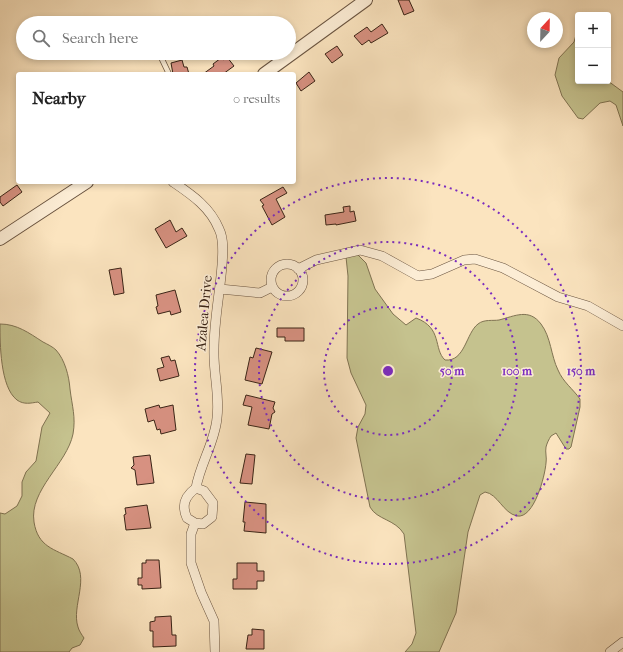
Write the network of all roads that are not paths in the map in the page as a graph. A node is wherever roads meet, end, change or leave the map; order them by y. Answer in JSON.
{"nodes":[{"id":1,"x":366,"y":0,"type":"edge"},
{"id":2,"x":296,"y":51,"type":"edge"},
{"id":3,"x":162,"y":60,"type":"edge"},
{"id":4,"x":283,"y":60,"type":"edge"},
{"id":5,"x":168,"y":72,"type":"edge"},
{"id":6,"x":267,"y":72,"type":"edge"},
{"id":7,"x":84,"y":184,"type":"edge"},
{"id":8,"x":176,"y":184,"type":"edge"},
{"id":9,"x":0,"y":239,"type":"edge"},
{"id":10,"x":298,"y":269,"type":"junction"},
{"id":11,"x":272,"y":287,"type":"junction"},
{"id":12,"x":220,"y":289,"type":"junction"},
{"id":13,"x":623,"y":326,"type":"edge"},
{"id":14,"x":196,"y":488,"type":"junction"},
{"id":15,"x":195,"y":523,"type":"junction"},
{"id":16,"x":623,"y":642,"type":"edge"},
{"id":17,"x":214,"y":652,"type":"edge"},
{"id":18,"x":610,"y":652,"type":"edge"}],
"edges":[{"from":1,"to":2,"type":"street"},
{"from":3,"to":5,"type":"lane"},
{"from":4,"to":6,"type":"street"},
{"from":7,"to":9,"type":"street"},
{"from":8,"to":12,"type":"street","name":"Azalea Drive"},
{"from":10,"to":11,"type":"street"},
{"from":10,"to":11,"type":"street"},
{"from":10,"to":13,"type":"street"},
{"from":11,"to":12,"type":"street"},
{"from":12,"to":14,"type":"street","name":"Azalea Drive"},
{"from":14,"to":15,"type":"street","name":"Azalea Drive"},
{"from":14,"to":15,"type":"street"},
{"from":15,"to":17,"type":"street"},
{"from":16,"to":18,"type":"street"}]}
